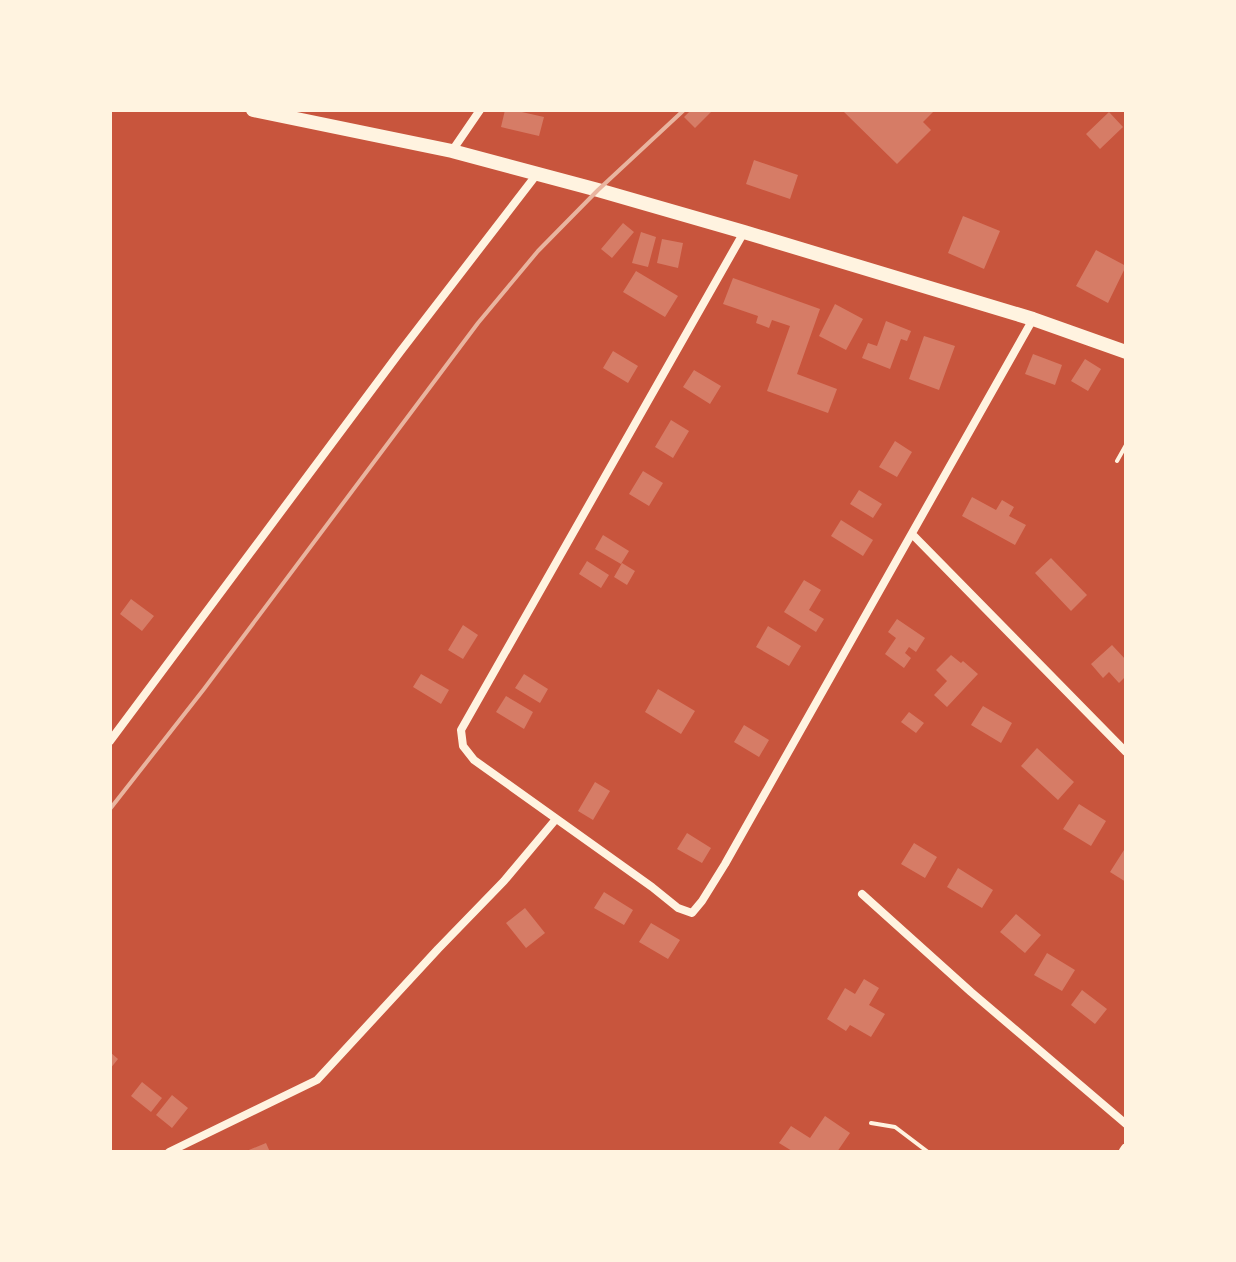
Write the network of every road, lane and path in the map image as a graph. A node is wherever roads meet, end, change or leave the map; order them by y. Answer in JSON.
{"nodes":[{"id":1,"x":253,"y":110,"type":"edge"},
{"id":2,"x":480,"y":110,"type":"edge"},
{"id":3,"x":452,"y":151,"type":"junction"},
{"id":4,"x":537,"y":174,"type":"junction"},
{"id":5,"x":744,"y":232,"type":"junction"},
{"id":6,"x":1033,"y":319,"type":"junction"},
{"id":7,"x":1126,"y":352,"type":"edge"},
{"id":8,"x":1126,"y":445,"type":"edge"},
{"id":9,"x":1117,"y":461,"type":"dead end"},
{"id":10,"x":912,"y":534,"type":"junction"},
{"id":11,"x":110,"y":741,"type":"edge"},
{"id":12,"x":1126,"y":752,"type":"edge"},
{"id":13,"x":556,"y":819,"type":"junction"},
{"id":14,"x":862,"y":894,"type":"dead end"},
{"id":15,"x":871,"y":1123,"type":"dead end"},
{"id":16,"x":1126,"y":1124,"type":"edge"},
{"id":17,"x":169,"y":1152,"type":"edge"},
{"id":18,"x":928,"y":1152,"type":"edge"}],
"edges":[{"from":1,"to":3,"type":"main road"},
{"from":2,"to":3,"type":"street"},
{"from":3,"to":4,"type":"main road"},
{"from":4,"to":5,"type":"main road"},
{"from":4,"to":11,"type":"street"},
{"from":5,"to":6,"type":"main road"},
{"from":5,"to":13,"type":"street"},
{"from":6,"to":7,"type":"main road"},
{"from":6,"to":10,"type":"street"},
{"from":8,"to":9,"type":"lane"},
{"from":10,"to":12,"type":"street"},
{"from":10,"to":13,"type":"street"},
{"from":13,"to":17,"type":"street"},
{"from":14,"to":16,"type":"street"},
{"from":15,"to":18,"type":"lane"}]}
